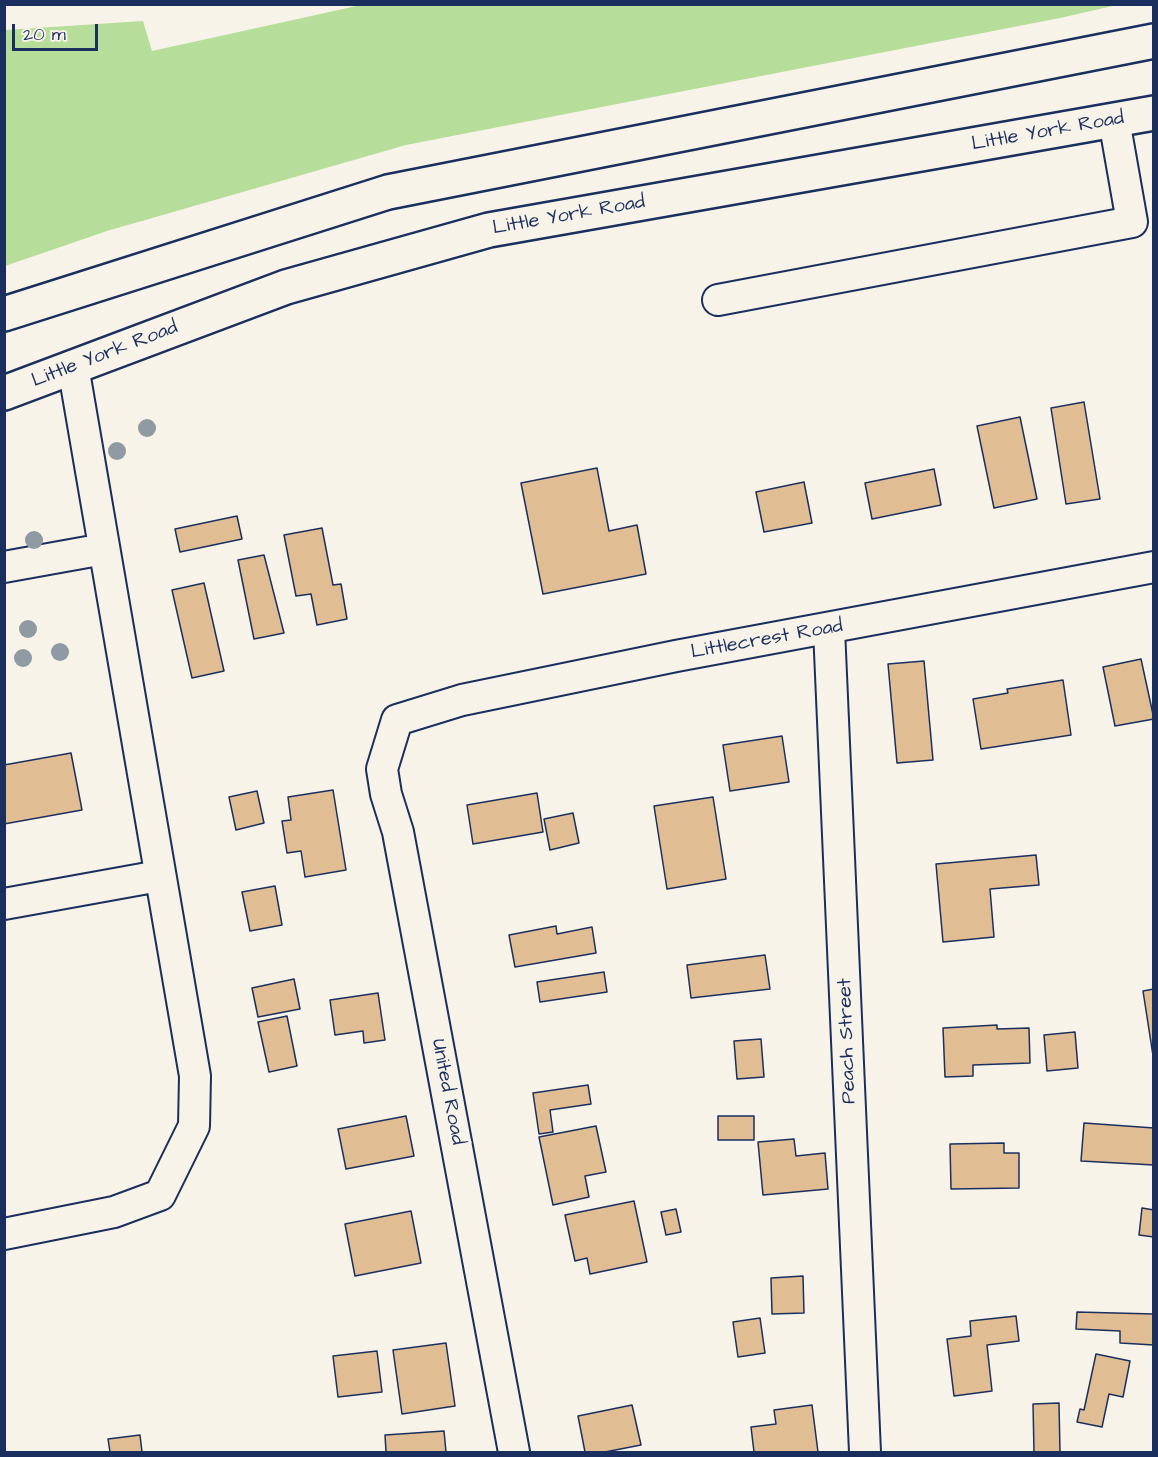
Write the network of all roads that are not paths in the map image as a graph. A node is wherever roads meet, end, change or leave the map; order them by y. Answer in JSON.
{"nodes":[{"id":1,"x":1154,"y":41,"type":"edge"},
{"id":2,"x":1154,"y":113,"type":"edge"},
{"id":3,"x":1114,"y":120,"type":"junction"},
{"id":4,"x":1143,"y":220,"type":"edge"},
{"id":5,"x":718,"y":300,"type":"dead end"},
{"id":6,"x":4,"y":314,"type":"edge"},
{"id":7,"x":73,"y":366,"type":"junction"},
{"id":8,"x":4,"y":393,"type":"edge"},
{"id":9,"x":104,"y":549,"type":"junction"},
{"id":10,"x":4,"y":567,"type":"edge"},
{"id":11,"x":1154,"y":567,"type":"edge"},
{"id":12,"x":829,"y":629,"type":"junction"},
{"id":13,"x":393,"y":734,"type":"joint"},
{"id":14,"x":159,"y":876,"type":"junction"},
{"id":15,"x":4,"y":904,"type":"edge"},
{"id":16,"x":4,"y":1234,"type":"edge"},
{"id":17,"x":514,"y":1452,"type":"edge"},
{"id":18,"x":865,"y":1452,"type":"edge"}],
"edges":[{"from":1,"to":6,"type":"main road"},
{"from":2,"to":3,"type":"main road","name":"Little York Road"},
{"from":3,"to":4,"type":"street"},
{"from":3,"to":7,"type":"main road","name":"Little York Road"},
{"from":4,"to":5,"type":"street"},
{"from":7,"to":8,"type":"main road","name":"Little York Road"},
{"from":7,"to":9,"type":"street"},
{"from":9,"to":10,"type":"street"},
{"from":9,"to":14,"type":"street"},
{"from":11,"to":12,"type":"street","name":"Littlecrest Road"},
{"from":12,"to":13,"type":"street","name":"Littlecrest Road"},
{"from":12,"to":18,"type":"street","name":"Peach Street"},
{"from":13,"to":17,"type":"street","name":"United Road"},
{"from":14,"to":15,"type":"street"},
{"from":14,"to":16,"type":"street"}]}
